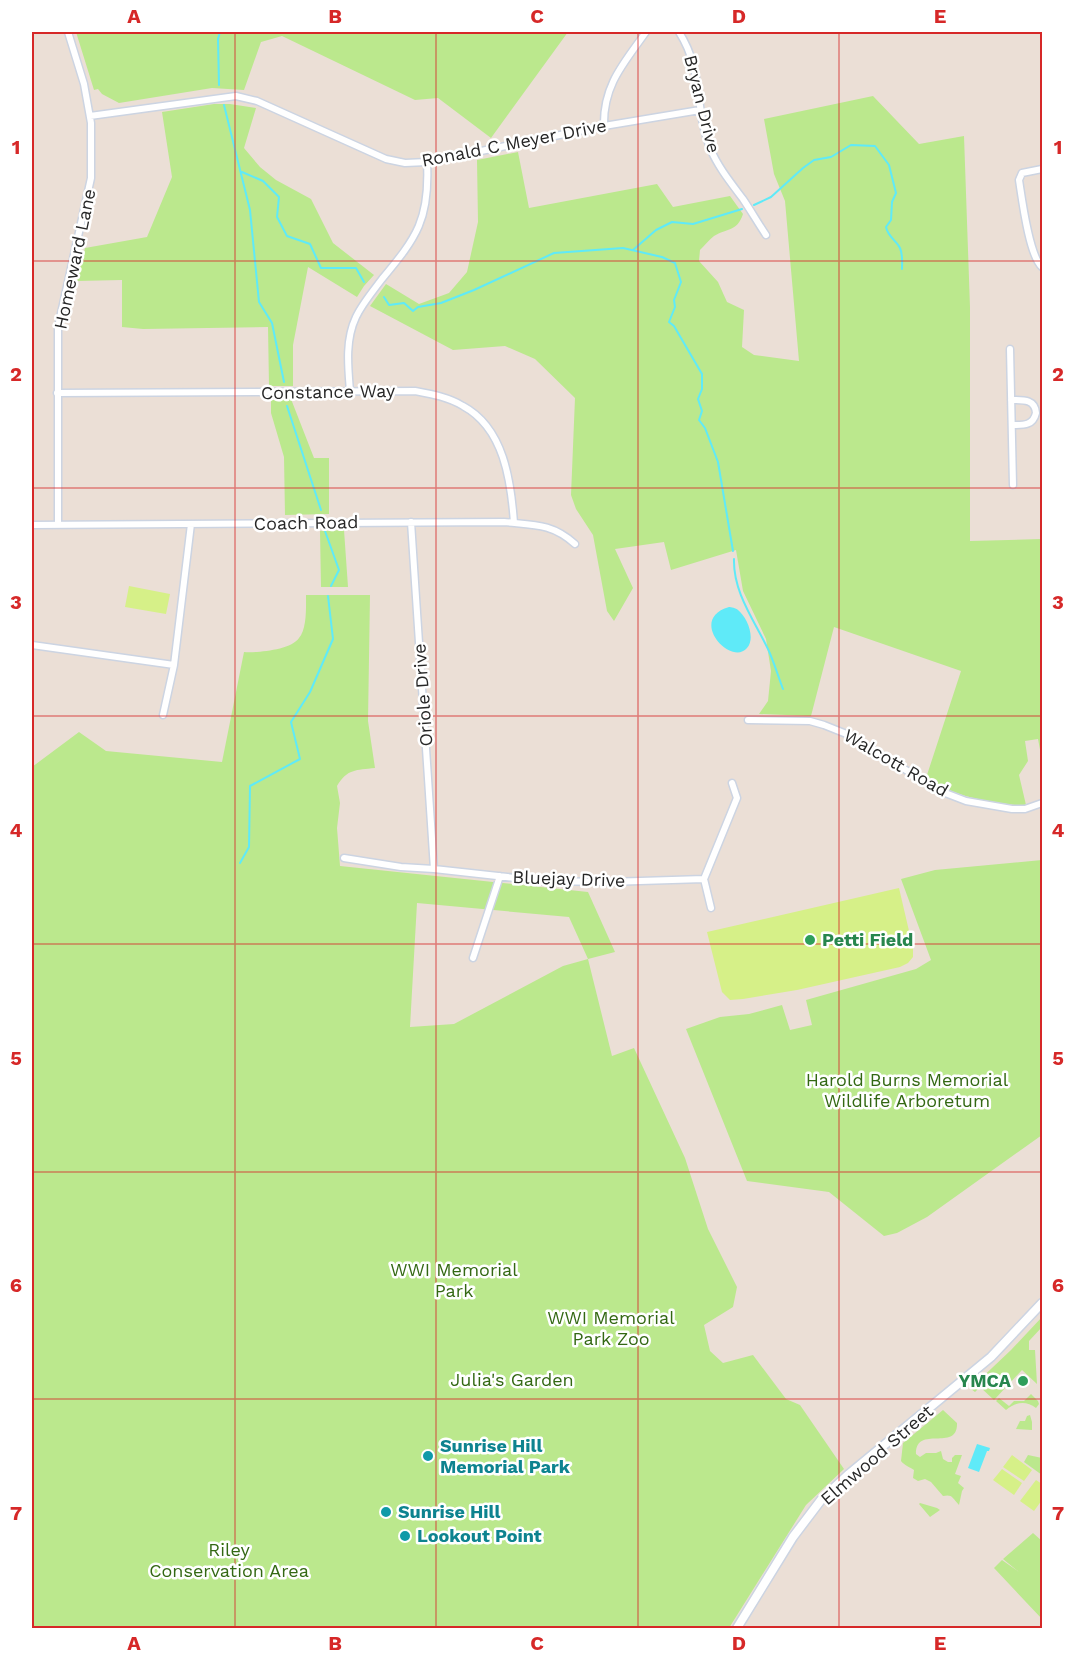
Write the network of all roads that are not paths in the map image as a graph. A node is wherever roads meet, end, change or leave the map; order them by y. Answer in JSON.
{"nodes":[{"id":1,"x":68,"y":32,"type":"edge"},
{"id":2,"x":646,"y":32,"type":"edge"},
{"id":3,"x":680,"y":32,"type":"edge"},
{"id":4,"x":700,"y":110,"type":"junction"},
{"id":5,"x":90,"y":116,"type":"junction"},
{"id":6,"x":604,"y":126,"type":"junction"},
{"id":7,"x":427,"y":162,"type":"junction"},
{"id":8,"x":1042,"y":169,"type":"edge"},
{"id":9,"x":766,"y":234,"type":"dead end"},
{"id":10,"x":1042,"y":267,"type":"edge"},
{"id":11,"x":1010,"y":348,"type":"dead end"},
{"id":12,"x":350,"y":391,"type":"junction"},
{"id":13,"x":57,"y":393,"type":"junction"},
{"id":14,"x":1011,"y":400,"type":"junction"},
{"id":15,"x":1039,"y":411,"type":"edge"},
{"id":16,"x":1012,"y":425,"type":"junction"},
{"id":17,"x":1013,"y":485,"type":"dead end"},
{"id":18,"x":411,"y":522,"type":"junction"},
{"id":19,"x":514,"y":523,"type":"junction"},
{"id":20,"x":191,"y":524,"type":"junction"},
{"id":21,"x":32,"y":525,"type":"edge"},
{"id":22,"x":58,"y":525,"type":"junction"},
{"id":23,"x":575,"y":544,"type":"dead end"},
{"id":24,"x":32,"y":645,"type":"edge"},
{"id":25,"x":174,"y":665,"type":"junction"},
{"id":26,"x":163,"y":715,"type":"dead end"},
{"id":27,"x":748,"y":720,"type":"dead end"},
{"id":28,"x":732,"y":783,"type":"dead end"},
{"id":29,"x":1042,"y":803,"type":"edge"},
{"id":30,"x":344,"y":858,"type":"dead end"},
{"id":31,"x":434,"y":868,"type":"junction"},
{"id":32,"x":500,"y":876,"type":"junction"},
{"id":33,"x":704,"y":879,"type":"junction"},
{"id":34,"x":711,"y":908,"type":"dead end"},
{"id":35,"x":473,"y":958,"type":"dead end"},
{"id":36,"x":1042,"y":1303,"type":"edge"},
{"id":37,"x":737,"y":1629,"type":"edge"}],
"edges":[{"from":1,"to":5,"type":"street","name":"Homeward Lane"},
{"from":2,"to":6,"type":"street"},
{"from":3,"to":4,"type":"street","name":"Bryan Drive"},
{"from":4,"to":6,"type":"street","name":"Ronald C Meyer Drive"},
{"from":4,"to":9,"type":"street","name":"Bryan Drive"},
{"from":5,"to":7,"type":"street","name":"Ronald C Meyer Drive"},
{"from":5,"to":13,"type":"street","name":"Homeward Lane"},
{"from":6,"to":7,"type":"street","name":"Ronald C Meyer Drive"},
{"from":7,"to":12,"type":"street"},
{"from":8,"to":10,"type":"street"},
{"from":11,"to":14,"type":"street"},
{"from":12,"to":13,"type":"street","name":"Constance Way"},
{"from":12,"to":19,"type":"street","name":"Constance Way"},
{"from":13,"to":22,"type":"street","name":"Homeward Lane"},
{"from":14,"to":15,"type":"street"},
{"from":14,"to":16,"type":"street"},
{"from":15,"to":16,"type":"street"},
{"from":16,"to":17,"type":"street"},
{"from":18,"to":19,"type":"street","name":"Coach Road"},
{"from":18,"to":20,"type":"street","name":"Coach Road"},
{"from":18,"to":31,"type":"street","name":"Oriole Drive"},
{"from":19,"to":23,"type":"street","name":"Coach Road"},
{"from":20,"to":22,"type":"street","name":"Coach Road"},
{"from":20,"to":25,"type":"street"},
{"from":21,"to":22,"type":"street","name":"Coach Road"},
{"from":24,"to":25,"type":"street"},
{"from":25,"to":26,"type":"street"},
{"from":27,"to":29,"type":"street","name":"Walcott Road"},
{"from":28,"to":33,"type":"street"},
{"from":30,"to":31,"type":"street","name":"Bluejay Drive"},
{"from":31,"to":32,"type":"street","name":"Bluejay Drive"},
{"from":32,"to":33,"type":"street","name":"Bluejay Drive"},
{"from":32,"to":35,"type":"street"},
{"from":33,"to":34,"type":"street"},
{"from":36,"to":37,"type":"main road","name":"Elmwood Street"}]}
